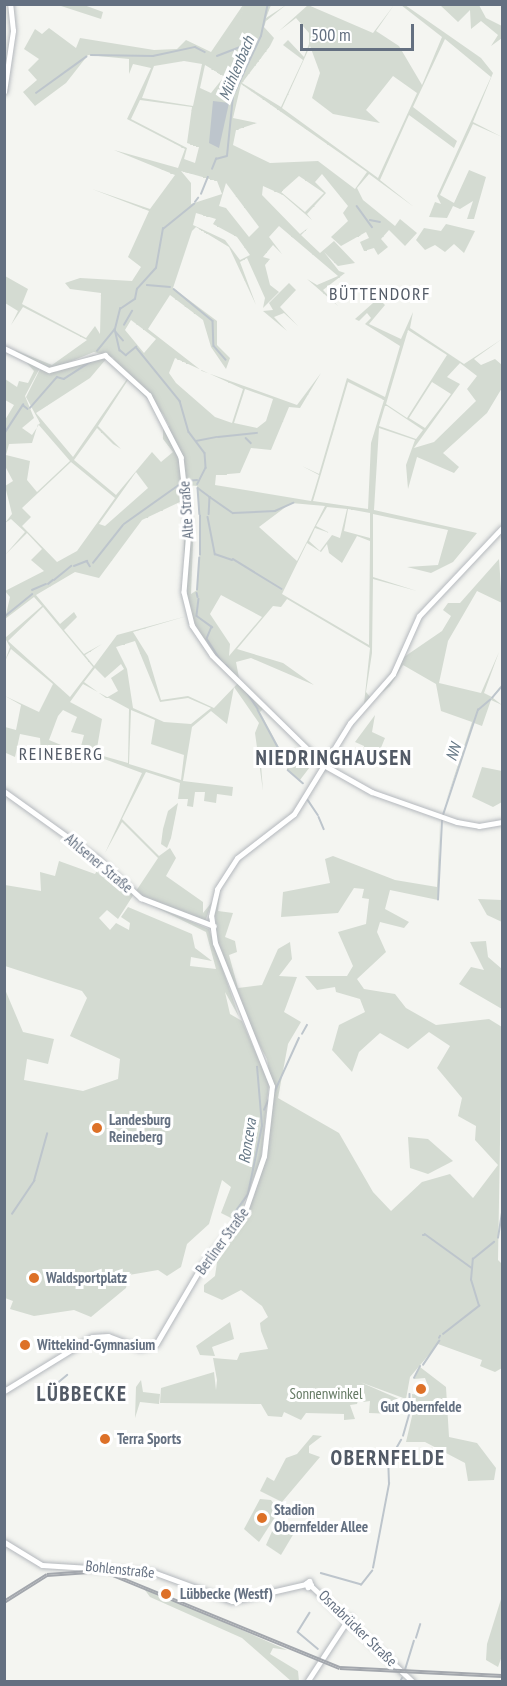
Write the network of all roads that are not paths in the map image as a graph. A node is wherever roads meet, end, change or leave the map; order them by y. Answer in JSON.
{"nodes":[{"id":1,"x":10,"y":4,"type":"edge"},
{"id":2,"x":4,"y":92,"type":"edge"},
{"id":3,"x":4,"y":348,"type":"edge"},
{"id":4,"x":502,"y":528,"type":"edge"},
{"id":5,"x":325,"y":761,"type":"junction"},
{"id":6,"x":4,"y":791,"type":"edge"},
{"id":7,"x":502,"y":822,"type":"edge"},
{"id":8,"x":242,"y":854,"type":"junction"},
{"id":9,"x":209,"y":926,"type":"junction"},
{"id":10,"x":4,"y":1391,"type":"edge"},
{"id":11,"x":4,"y":1542,"type":"edge"},
{"id":12,"x":308,"y":1585,"type":"joint"},
{"id":13,"x":349,"y":1618,"type":"junction"},
{"id":14,"x":307,"y":1682,"type":"edge"},
{"id":15,"x":412,"y":1682,"type":"edge"}],
"edges":[{"from":1,"to":2,"type":"main road"},
{"from":3,"to":5,"type":"main road","name":"Alte Straße"},
{"from":4,"to":5,"type":"main road"},
{"from":5,"to":7,"type":"main road","name":"Alte Straße"},
{"from":5,"to":8,"type":"main road"},
{"from":6,"to":9,"type":"main road","name":"Ahlsener Straße"},
{"from":8,"to":9,"type":"main road"},
{"from":8,"to":9,"type":"main road"},
{"from":9,"to":10,"type":"main road","name":"Berliner Straße"},
{"from":11,"to":12,"type":"main road","name":"Bohlenstraße"},
{"from":12,"to":13,"type":"main road","name":"Osnabrücker Straße"},
{"from":13,"to":14,"type":"main road"},
{"from":13,"to":15,"type":"main road","name":"Osnabrücker Straße"}]}
